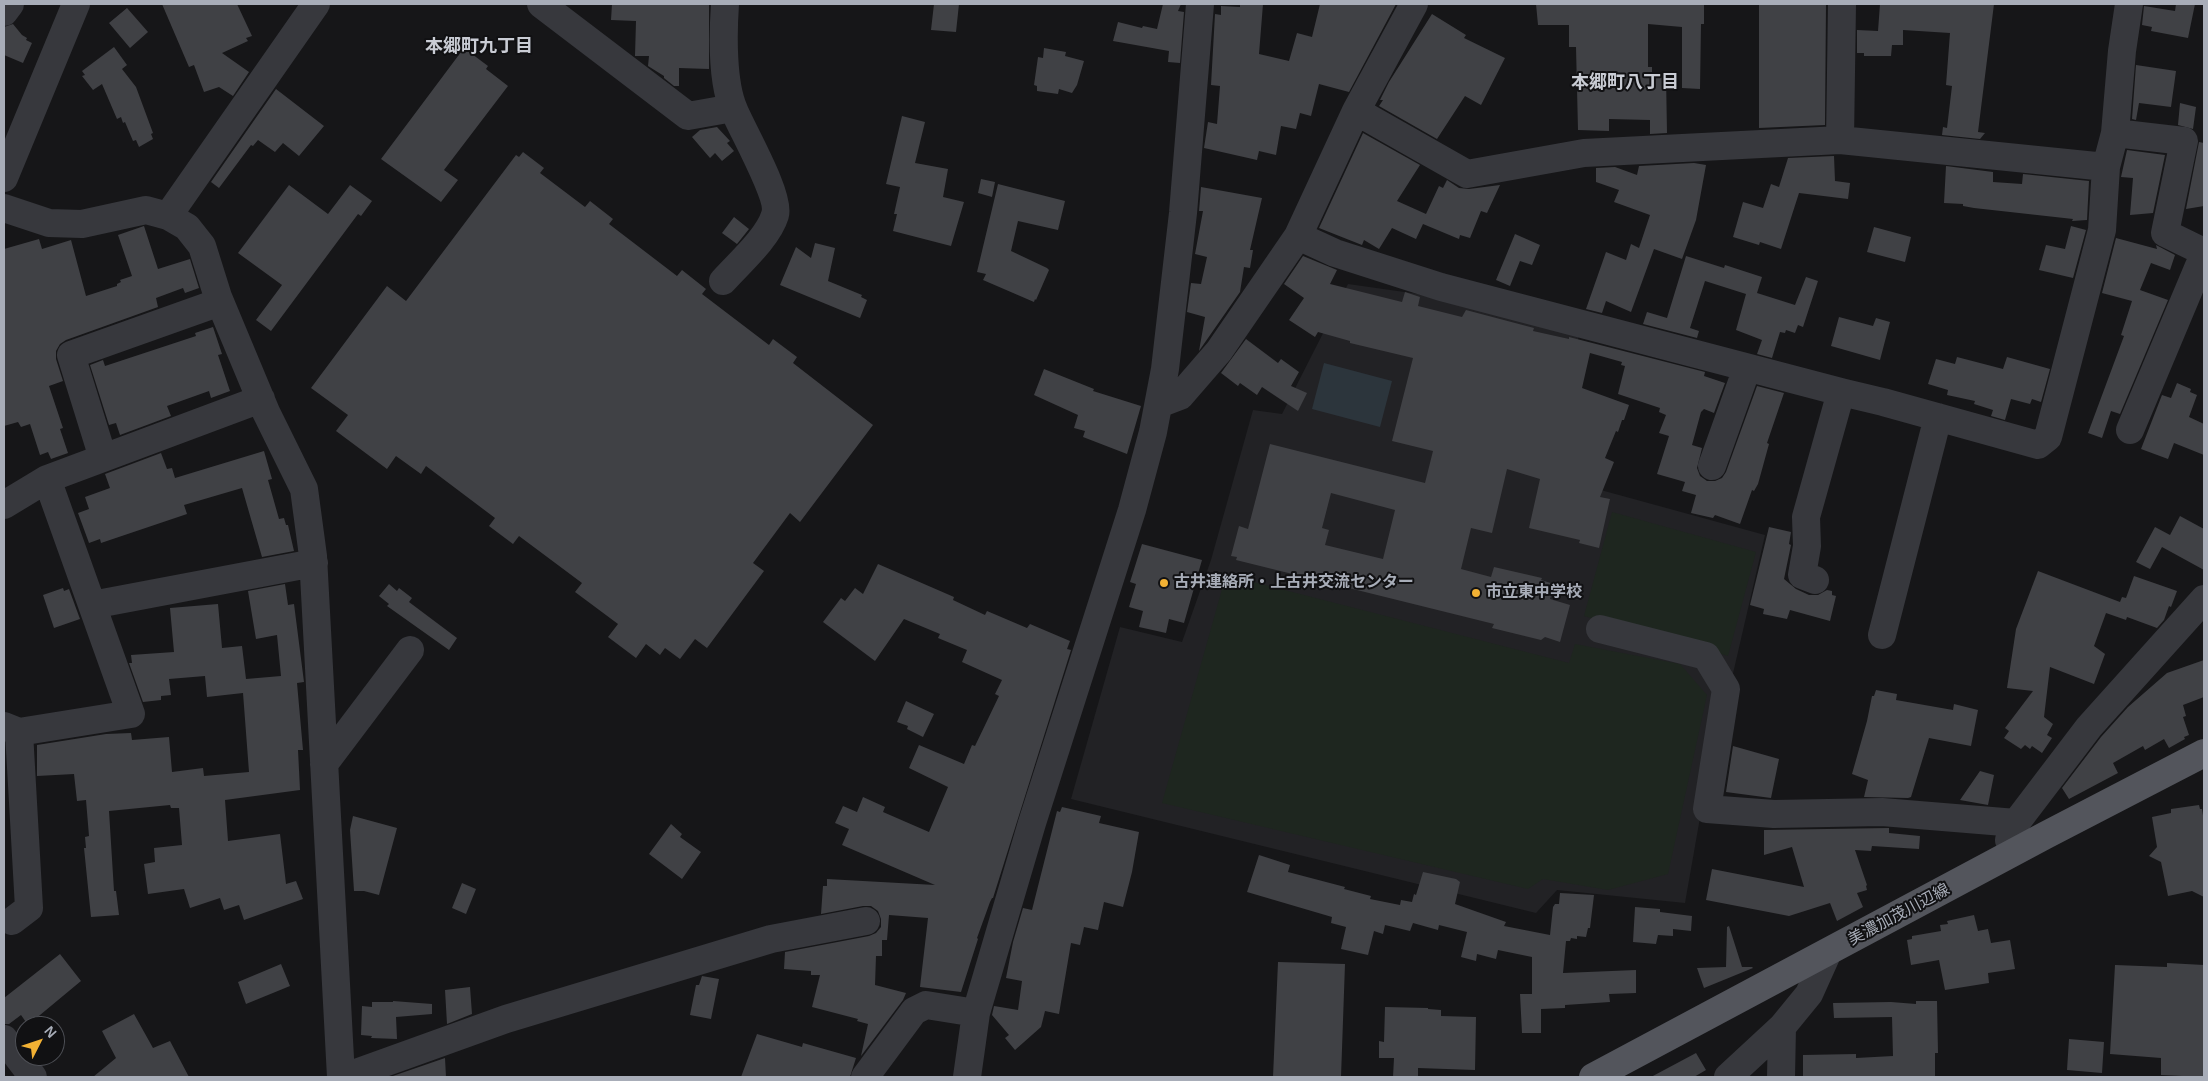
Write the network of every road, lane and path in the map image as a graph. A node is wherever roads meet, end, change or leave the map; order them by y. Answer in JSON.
{"nodes":[{"id":1,"x":10,"y":4,"type":"edge"},
{"id":2,"x":76,"y":4,"type":"edge"},
{"id":3,"x":316,"y":4,"type":"edge"},
{"id":4,"x":541,"y":4,"type":"edge"},
{"id":5,"x":725,"y":4,"type":"edge"},
{"id":6,"x":1200,"y":4,"type":"edge"},
{"id":7,"x":1414,"y":4,"type":"edge"},
{"id":8,"x":1842,"y":4,"type":"edge"},
{"id":9,"x":2129,"y":4,"type":"edge"},
{"id":10,"x":4,"y":12,"type":"edge"},
{"id":11,"x":732,"y":108,"type":"junction"},
{"id":12,"x":1356,"y":111,"type":"junction"},
{"id":13,"x":2115,"y":133,"type":"junction"},
{"id":14,"x":1840,"y":140,"type":"junction"},
{"id":15,"x":2106,"y":168,"type":"junction"},
{"id":16,"x":4,"y":178,"type":"edge"},
{"id":17,"x":4,"y":208,"type":"edge"},
{"id":18,"x":168,"y":216,"type":"junction"},
{"id":19,"x":1298,"y":236,"type":"junction"},
{"id":20,"x":2204,"y":253,"type":"edge"},
{"id":21,"x":723,"y":281,"type":"dead end"},
{"id":22,"x":220,"y":302,"type":"junction"},
{"id":23,"x":1747,"y":368,"type":"junction"},
{"id":24,"x":1841,"y":392,"type":"junction"},
{"id":25,"x":261,"y":399,"type":"junction"},
{"id":26,"x":1159,"y":404,"type":"junction"},
{"id":27,"x":1938,"y":417,"type":"junction"},
{"id":28,"x":2130,"y":430,"type":"dead end"},
{"id":29,"x":103,"y":458,"type":"junction"},
{"id":30,"x":1712,"y":466,"type":"dead end"},
{"id":31,"x":47,"y":479,"type":"junction"},
{"id":32,"x":4,"y":505,"type":"edge"},
{"id":33,"x":314,"y":563,"type":"junction"},
{"id":34,"x":1814,"y":580,"type":"dead end"},
{"id":35,"x":2204,"y":599,"type":"edge"},
{"id":36,"x":92,"y":605,"type":"junction"},
{"id":37,"x":1600,"y":629,"type":"dead end"},
{"id":38,"x":1882,"y":635,"type":"dead end"},
{"id":39,"x":410,"y":650,"type":"dead end"},
{"id":40,"x":11,"y":729,"type":"edge"},
{"id":41,"x":2204,"y":753,"type":"edge"},
{"id":42,"x":324,"y":764,"type":"junction"},
{"id":43,"x":2016,"y":824,"type":"junction"},
{"id":44,"x":1999,"y":862,"type":"junction"},
{"id":45,"x":12,"y":921,"type":"dead end"},
{"id":46,"x":866,"y":921,"type":"dead end"},
{"id":47,"x":1827,"y":954,"type":"junction"},
{"id":48,"x":976,"y":1013,"type":"junction"},
{"id":49,"x":1782,"y":1027,"type":"junction"},
{"id":50,"x":4,"y":1038,"type":"edge"},
{"id":51,"x":34,"y":1077,"type":"edge"},
{"id":52,"x":343,"y":1077,"type":"edge"},
{"id":53,"x":865,"y":1077,"type":"edge"},
{"id":54,"x":967,"y":1077,"type":"edge"},
{"id":55,"x":1593,"y":1077,"type":"edge"},
{"id":56,"x":1728,"y":1077,"type":"edge"},
{"id":57,"x":1781,"y":1077,"type":"edge"}],
"edges":[{"from":1,"to":10,"type":"street"},
{"from":2,"to":16,"type":"street"},
{"from":3,"to":18,"type":"street"},
{"from":4,"to":11,"type":"street"},
{"from":5,"to":11,"type":"street"},
{"from":6,"to":26,"type":"street"},
{"from":7,"to":12,"type":"street"},
{"from":8,"to":14,"type":"street"},
{"from":9,"to":13,"type":"street"},
{"from":11,"to":21,"type":"street"},
{"from":12,"to":14,"type":"street"},
{"from":12,"to":19,"type":"street"},
{"from":13,"to":15,"type":"street"},
{"from":13,"to":20,"type":"street"},
{"from":14,"to":15,"type":"street"},
{"from":15,"to":27,"type":"street"},
{"from":17,"to":18,"type":"street"},
{"from":18,"to":22,"type":"street"},
{"from":19,"to":23,"type":"street"},
{"from":19,"to":26,"type":"street"},
{"from":20,"to":28,"type":"street"},
{"from":22,"to":25,"type":"street"},
{"from":22,"to":29,"type":"street"},
{"from":23,"to":24,"type":"street"},
{"from":23,"to":30,"type":"street"},
{"from":24,"to":27,"type":"street"},
{"from":24,"to":34,"type":"street"},
{"from":25,"to":29,"type":"street"},
{"from":25,"to":33,"type":"street"},
{"from":26,"to":48,"type":"street"},
{"from":27,"to":38,"type":"street"},
{"from":29,"to":31,"type":"street"},
{"from":31,"to":32,"type":"street"},
{"from":31,"to":36,"type":"street"},
{"from":33,"to":36,"type":"street"},
{"from":33,"to":42,"type":"street"},
{"from":35,"to":43,"type":"street"},
{"from":36,"to":40,"type":"street"},
{"from":37,"to":43,"type":"street"},
{"from":39,"to":42,"type":"street"},
{"from":40,"to":45,"type":"street"},
{"from":41,"to":44,"type":"main road","name":"美濃加茂川辺線"},
{"from":42,"to":52,"type":"street"},
{"from":43,"to":44,"type":"street"},
{"from":44,"to":47,"type":"main road","name":"美濃加茂川辺線"},
{"from":46,"to":52,"type":"street"},
{"from":47,"to":49,"type":"street"},
{"from":47,"to":55,"type":"main road","name":"美濃加茂川辺線"},
{"from":48,"to":53,"type":"street"},
{"from":48,"to":54,"type":"street"},
{"from":49,"to":56,"type":"street"},
{"from":49,"to":57,"type":"street"},
{"from":50,"to":51,"type":"street"}]}
